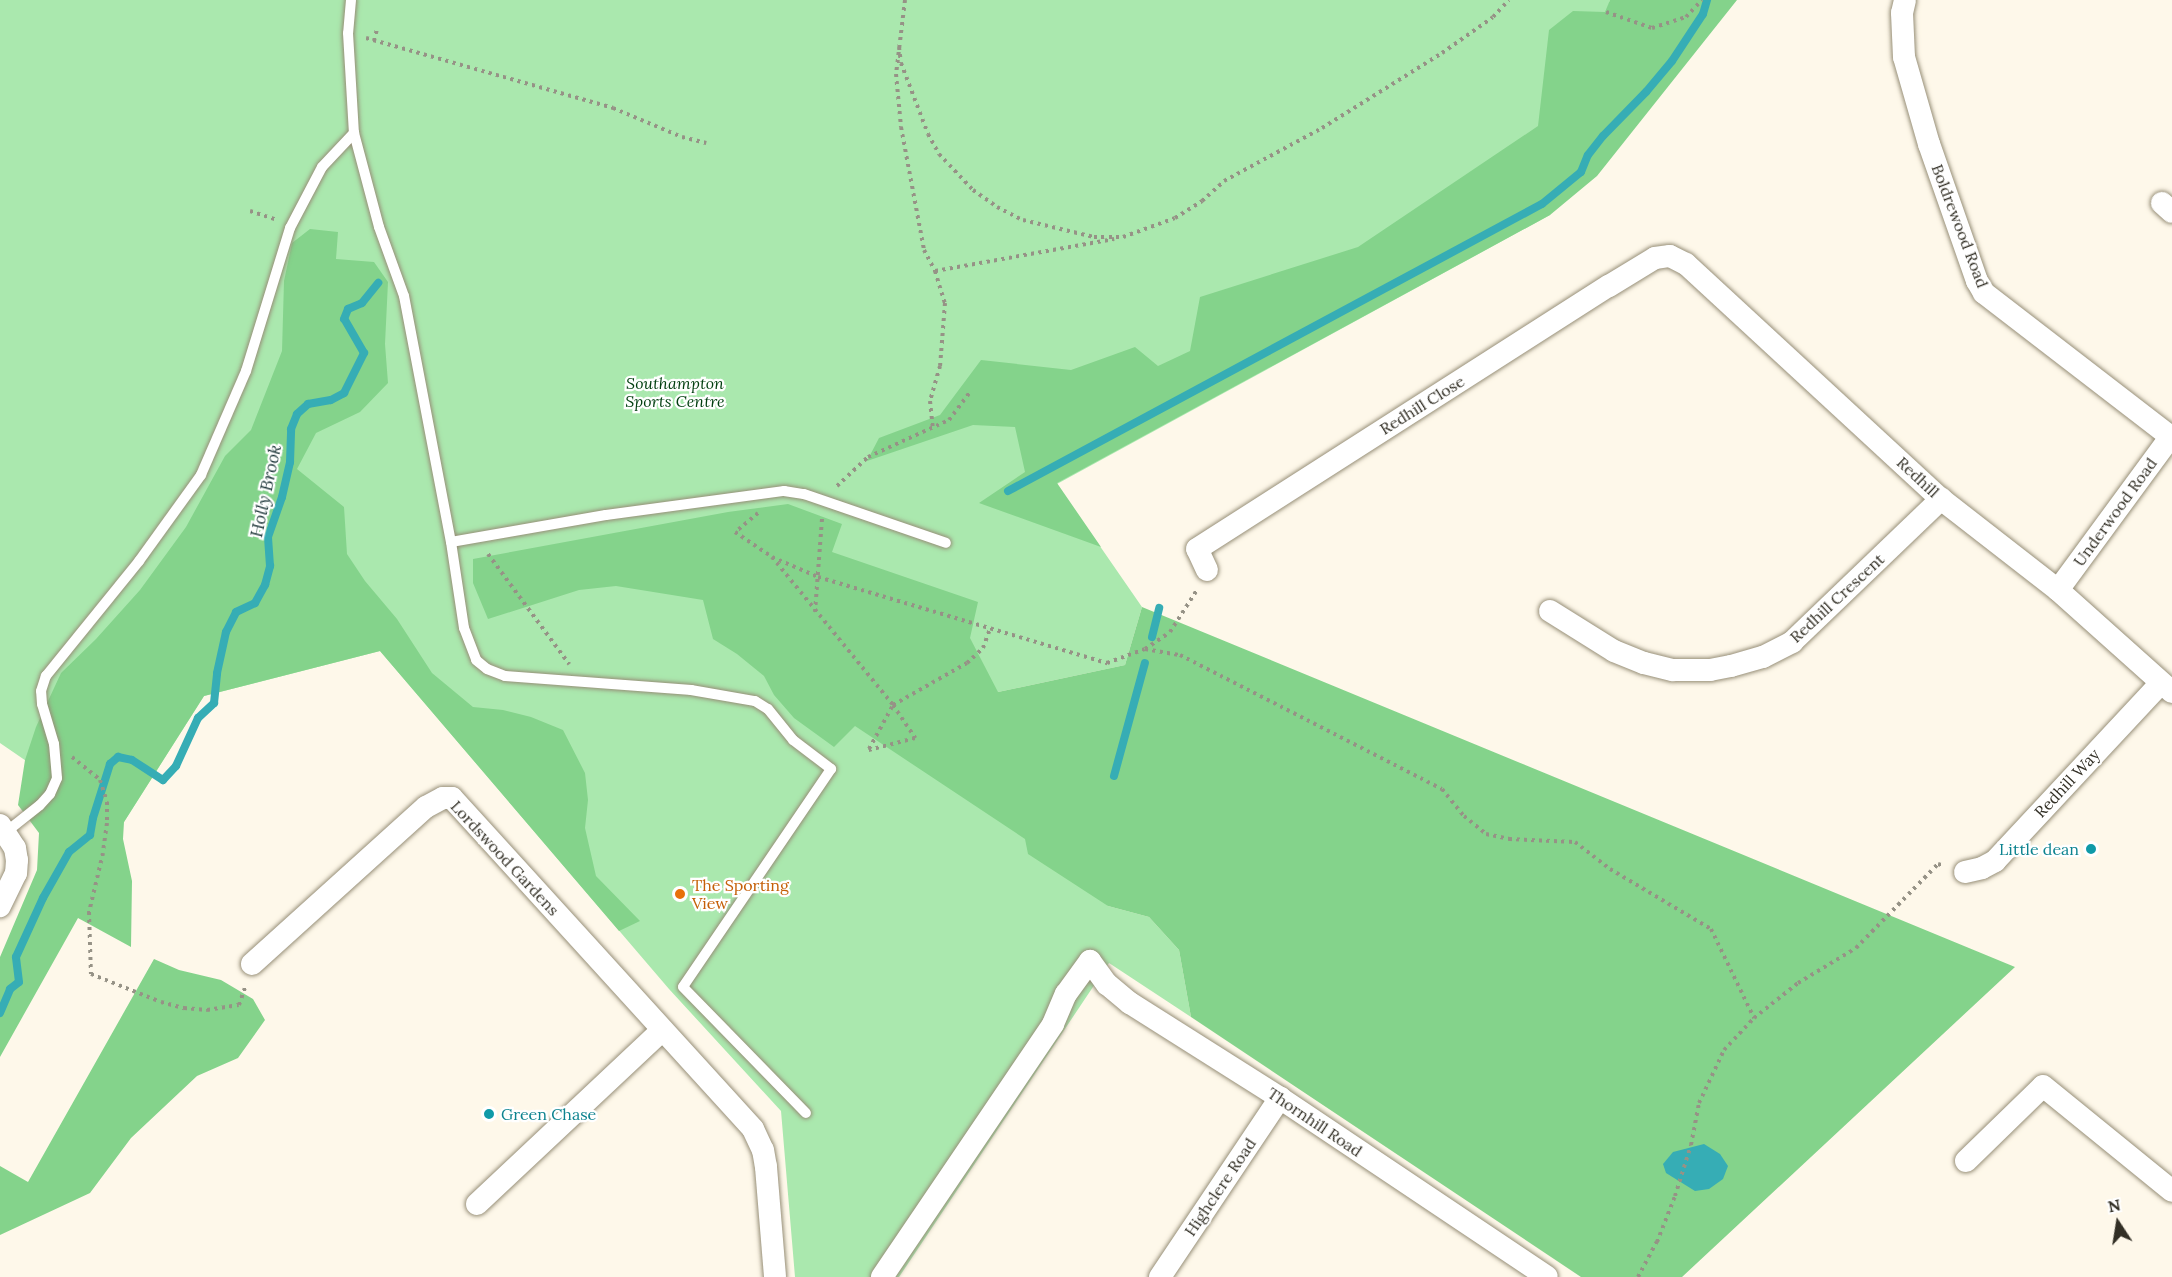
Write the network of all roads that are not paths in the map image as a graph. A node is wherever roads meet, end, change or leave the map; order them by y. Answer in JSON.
{"nodes":[{"id":1,"x":351,"y":0,"type":"edge"},
{"id":2,"x":1905,"y":0,"type":"edge"},
{"id":3,"x":354,"y":133,"type":"junction"},
{"id":4,"x":1670,"y":256,"type":"joint"},
{"id":5,"x":2171,"y":436,"type":"edge"},
{"id":6,"x":1941,"y":499,"type":"junction"},
{"id":7,"x":451,"y":542,"type":"junction"},
{"id":8,"x":946,"y":543,"type":"dead end"},
{"id":9,"x":1207,"y":570,"type":"road end"},
{"id":10,"x":2058,"y":590,"type":"junction"},
{"id":11,"x":1550,"y":611,"type":"dead end"},
{"id":12,"x":2166,"y":687,"type":"edge"},
{"id":13,"x":3,"y":829,"type":"edge"},
{"id":14,"x":1965,"y":872,"type":"road end"},
{"id":15,"x":0,"y":906,"type":"edge"},
{"id":16,"x":252,"y":964,"type":"road end"},
{"id":17,"x":662,"y":1030,"type":"junction"},
{"id":18,"x":1280,"y":1098,"type":"junction"},
{"id":19,"x":806,"y":1113,"type":"dead end"},
{"id":20,"x":1966,"y":1161,"type":"dead end"},
{"id":21,"x":2172,"y":1191,"type":"edge"},
{"id":22,"x":477,"y":1204,"type":"dead end"},
{"id":23,"x":775,"y":1277,"type":"edge"},
{"id":24,"x":882,"y":1277,"type":"edge"},
{"id":25,"x":1160,"y":1277,"type":"edge"},
{"id":26,"x":1547,"y":1277,"type":"edge"}],
"edges":[{"from":1,"to":3,"type":"lane"},
{"from":2,"to":5,"type":"street","name":"Boldrewood Road"},
{"from":3,"to":7,"type":"lane"},
{"from":3,"to":13,"type":"lane"},
{"from":4,"to":6,"type":"street","name":"Redhill"},
{"from":4,"to":9,"type":"street","name":"Redhill Close"},
{"from":5,"to":10,"type":"street","name":"Underwood Road"},
{"from":6,"to":10,"type":"street","name":"Redhill"},
{"from":6,"to":11,"type":"street","name":"Redhill Crescent"},
{"from":7,"to":8,"type":"lane"},
{"from":7,"to":19,"type":"lane"},
{"from":10,"to":12,"type":"street","name":"Redhill"},
{"from":12,"to":14,"type":"street","name":"Redhill Way"},
{"from":13,"to":15,"type":"street"},
{"from":16,"to":17,"type":"street","name":"Lordswood Gardens"},
{"from":17,"to":22,"type":"street"},
{"from":17,"to":23,"type":"street","name":"Lordswood Gardens"},
{"from":18,"to":24,"type":"street","name":"Thornhill Road"},
{"from":18,"to":25,"type":"street","name":"Highclere Road"},
{"from":18,"to":26,"type":"street","name":"Thornhill Road"},
{"from":20,"to":21,"type":"street"}]}
